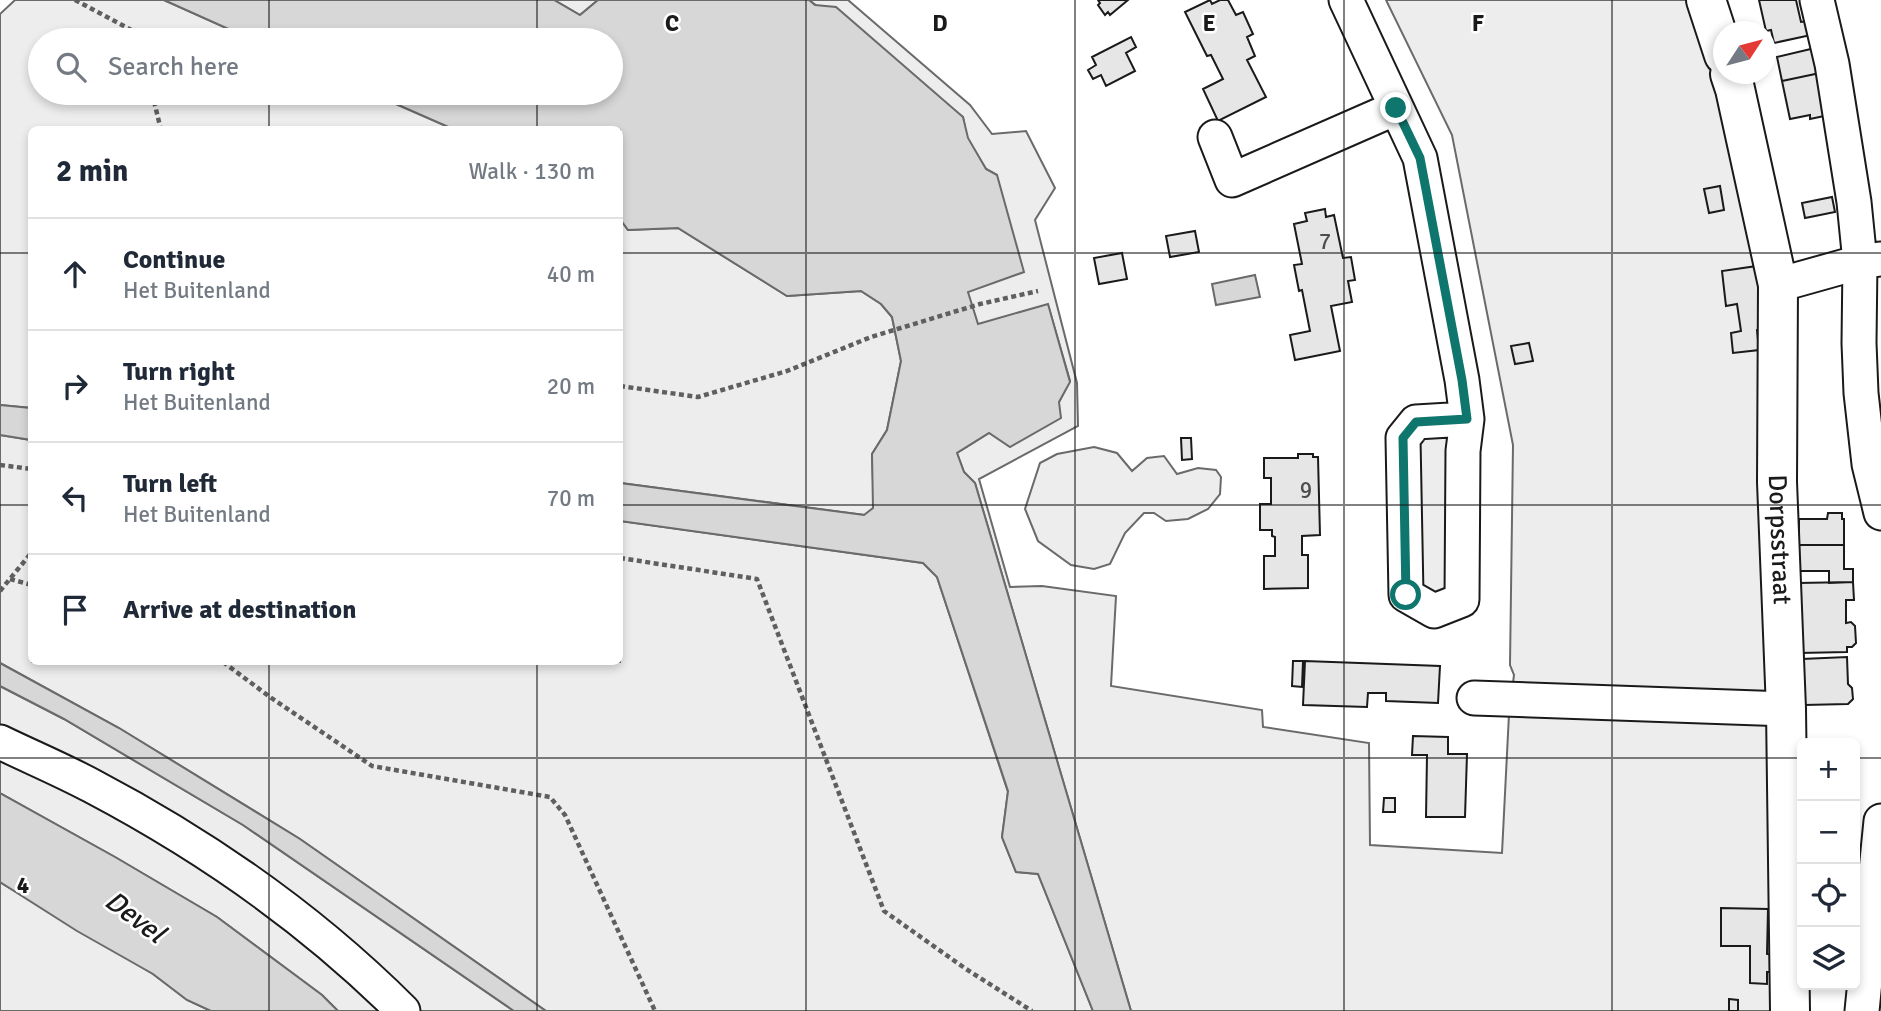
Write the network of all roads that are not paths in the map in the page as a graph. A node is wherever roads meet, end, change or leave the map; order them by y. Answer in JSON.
{"nodes":[{"id":1,"x":1346,"y":0,"type":"edge"},
{"id":2,"x":1706,"y":0,"type":"edge"},
{"id":3,"x":1817,"y":0,"type":"edge"},
{"id":4,"x":1713,"y":21,"type":"edge"},
{"id":5,"x":1733,"y":84,"type":"edge"},
{"id":6,"x":1396,"y":108,"type":"junction"},
{"id":7,"x":1215,"y":137,"type":"dead end"},
{"id":8,"x":1870,"y":260,"type":"edge"},
{"id":9,"x":1778,"y":285,"type":"junction"},
{"id":10,"x":1467,"y":419,"type":"junction"},
{"id":11,"x":1881,"y":513,"type":"edge"},
{"id":12,"x":1474,"y":698,"type":"dead end"},
{"id":13,"x":1786,"y":709,"type":"junction"},
{"id":14,"x":0,"y":742,"type":"edge"},
{"id":15,"x":1881,"y":821,"type":"edge"},
{"id":16,"x":1865,"y":970,"type":"junction"},
{"id":17,"x":403,"y":1011,"type":"edge"},
{"id":18,"x":1790,"y":1011,"type":"edge"},
{"id":19,"x":1849,"y":1011,"type":"edge"},
{"id":20,"x":1862,"y":1011,"type":"edge"}],
"edges":[{"from":1,"to":6,"type":"street"},
{"from":2,"to":4,"type":"main road"},
{"from":3,"to":8,"type":"street"},
{"from":5,"to":9,"type":"main road","name":"Dorpsstraat"},
{"from":6,"to":7,"type":"street"},
{"from":6,"to":10,"type":"street"},
{"from":8,"to":9,"type":"street"},
{"from":8,"to":11,"type":"street"},
{"from":9,"to":13,"type":"main road","name":"Dorpsstraat"},
{"from":10,"to":10,"type":"street"},
{"from":12,"to":13,"type":"street"},
{"from":13,"to":18,"type":"main road","name":"Dorpsstraat"},
{"from":14,"to":17,"type":"street"},
{"from":15,"to":16,"type":"street"},
{"from":16,"to":19,"type":"street"},
{"from":16,"to":20,"type":"street"}]}
